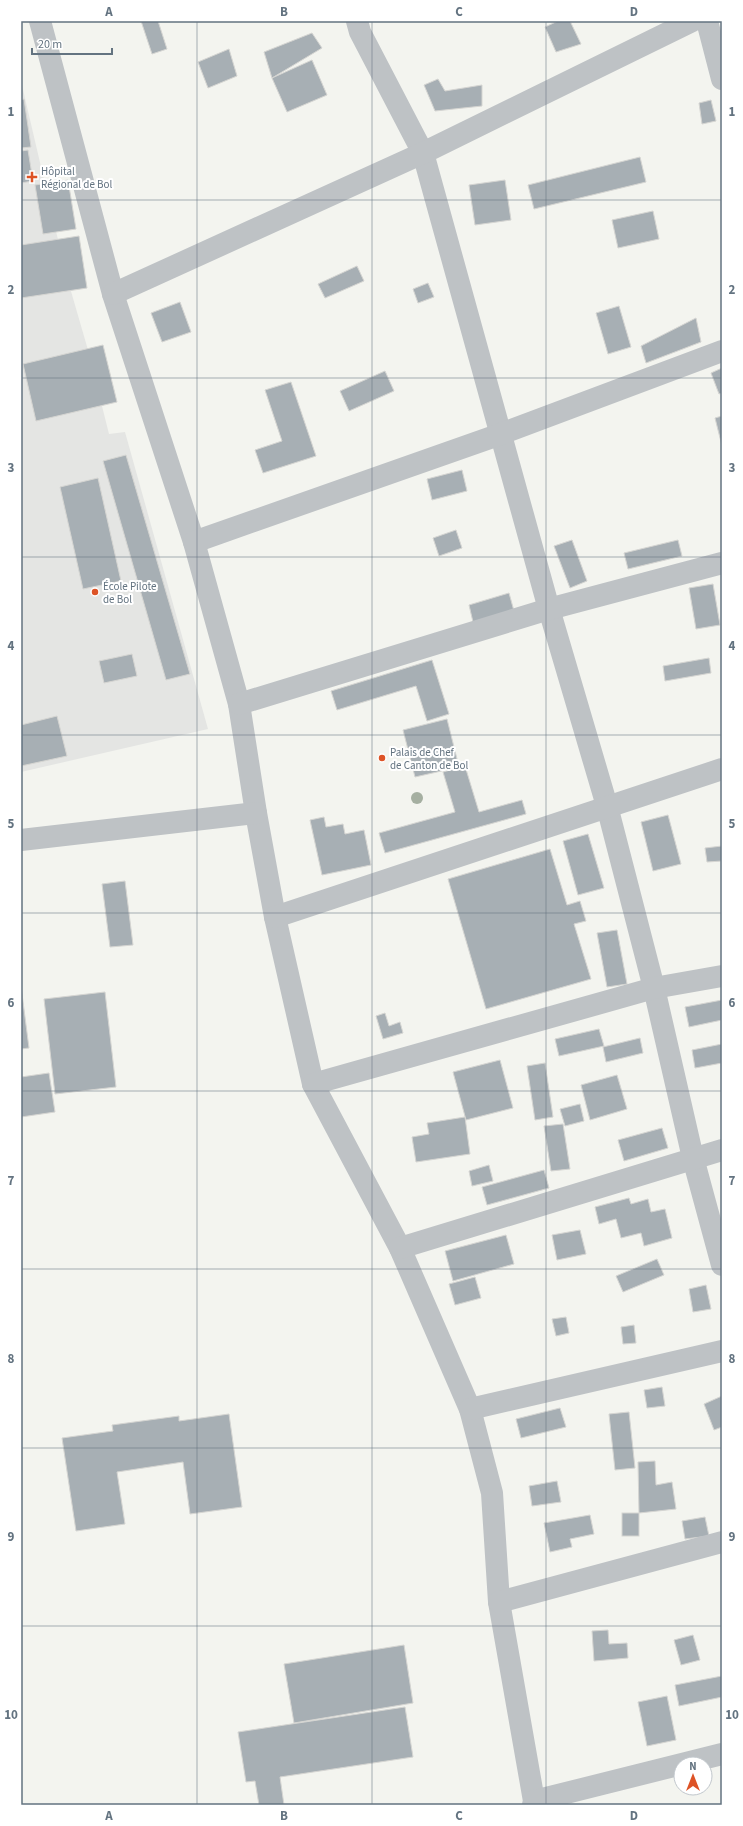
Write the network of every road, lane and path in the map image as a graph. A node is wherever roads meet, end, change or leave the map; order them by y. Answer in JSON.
{"nodes":[{"id":1,"x":40,"y":21,"type":"edge"},
{"id":2,"x":357,"y":21,"type":"edge"},
{"id":3,"x":692,"y":21,"type":"edge"},
{"id":4,"x":707,"y":21,"type":"edge"},
{"id":5,"x":722,"y":78,"type":"edge"},
{"id":6,"x":423,"y":153,"type":"junction"},
{"id":7,"x":113,"y":294,"type":"junction"},
{"id":8,"x":722,"y":351,"type":"edge"},
{"id":9,"x":501,"y":434,"type":"junction"},
{"id":10,"x":194,"y":542,"type":"junction"},
{"id":11,"x":722,"y":563,"type":"edge"},
{"id":12,"x":549,"y":609,"type":"junction"},
{"id":13,"x":239,"y":704,"type":"junction"},
{"id":14,"x":722,"y":769,"type":"edge"},
{"id":15,"x":608,"y":806,"type":"junction"},
{"id":16,"x":256,"y":813,"type":"junction"},
{"id":17,"x":21,"y":840,"type":"edge"},
{"id":18,"x":275,"y":917,"type":"junction"},
{"id":19,"x":722,"y":976,"type":"edge"},
{"id":20,"x":654,"y":988,"type":"junction"},
{"id":21,"x":313,"y":1084,"type":"junction"},
{"id":22,"x":722,"y":1150,"type":"edge"},
{"id":23,"x":693,"y":1158,"type":"junction"},
{"id":24,"x":400,"y":1248,"type":"junction"},
{"id":25,"x":722,"y":1265,"type":"edge"},
{"id":26,"x":722,"y":1351,"type":"edge"},
{"id":27,"x":470,"y":1409,"type":"junction"},
{"id":28,"x":722,"y":1542,"type":"edge"},
{"id":29,"x":499,"y":1602,"type":"junction"},
{"id":30,"x":722,"y":1754,"type":"edge"},
{"id":31,"x":533,"y":1803,"type":"edge"}],
"edges":[{"from":1,"to":7,"type":"street"},
{"from":2,"to":6,"type":"street"},
{"from":3,"to":6,"type":"street"},
{"from":4,"to":5,"type":"street"},
{"from":6,"to":7,"type":"street"},
{"from":6,"to":9,"type":"street"},
{"from":7,"to":10,"type":"street"},
{"from":8,"to":9,"type":"street"},
{"from":9,"to":10,"type":"street"},
{"from":9,"to":12,"type":"street"},
{"from":10,"to":13,"type":"street"},
{"from":11,"to":12,"type":"street"},
{"from":12,"to":13,"type":"street"},
{"from":12,"to":15,"type":"street"},
{"from":13,"to":16,"type":"street"},
{"from":14,"to":15,"type":"street"},
{"from":15,"to":18,"type":"street"},
{"from":15,"to":20,"type":"street"},
{"from":16,"to":17,"type":"street"},
{"from":16,"to":18,"type":"street"},
{"from":18,"to":21,"type":"street"},
{"from":19,"to":20,"type":"street"},
{"from":20,"to":21,"type":"street"},
{"from":20,"to":23,"type":"street"},
{"from":21,"to":24,"type":"street"},
{"from":22,"to":23,"type":"street"},
{"from":23,"to":24,"type":"street"},
{"from":23,"to":25,"type":"street"},
{"from":24,"to":27,"type":"street"},
{"from":26,"to":27,"type":"street"},
{"from":27,"to":29,"type":"street"},
{"from":28,"to":29,"type":"street"},
{"from":29,"to":31,"type":"street"},
{"from":30,"to":31,"type":"street"}]}
